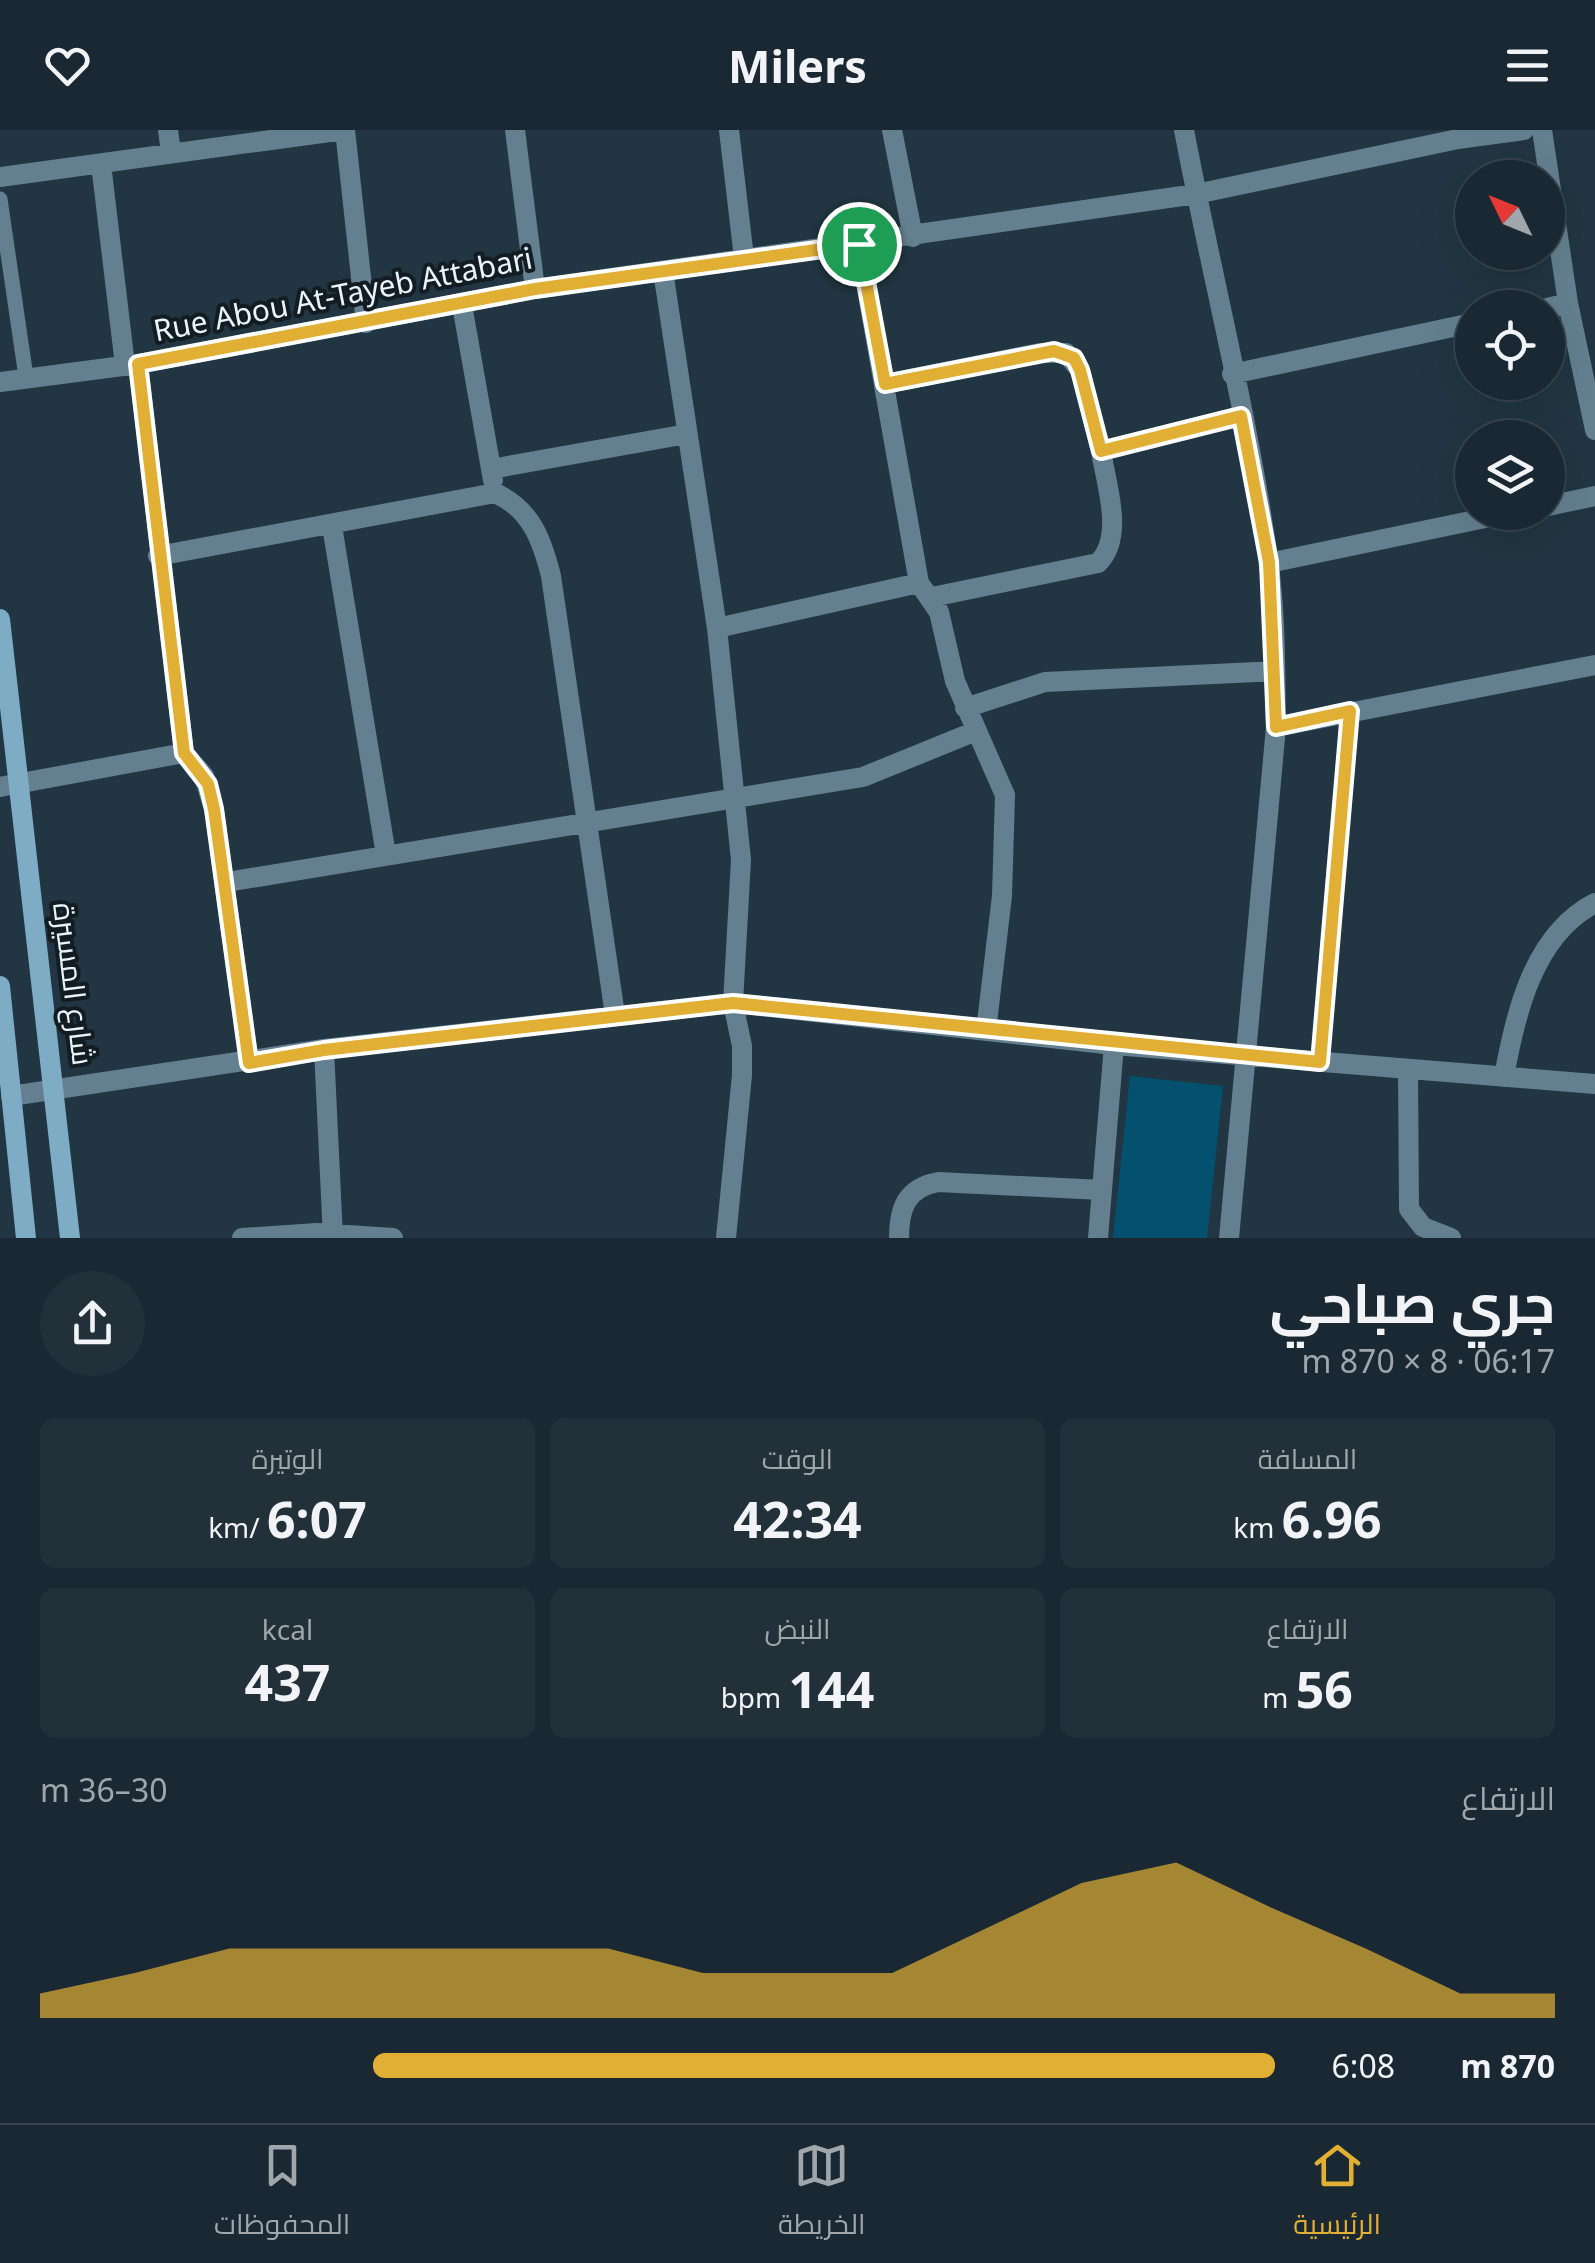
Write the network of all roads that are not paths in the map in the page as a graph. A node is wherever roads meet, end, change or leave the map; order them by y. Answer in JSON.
{"nodes":[{"id":1,"x":168,"y":130,"type":"edge"},
{"id":2,"x":344,"y":130,"type":"edge"},
{"id":3,"x":515,"y":130,"type":"edge"},
{"id":4,"x":729,"y":130,"type":"edge"},
{"id":5,"x":892,"y":130,"type":"edge"},
{"id":6,"x":1184,"y":130,"type":"edge"},
{"id":7,"x":1524,"y":130,"type":"edge"},
{"id":8,"x":1542,"y":130,"type":"edge"},
{"id":9,"x":1458,"y":135,"type":"edge"},
{"id":10,"x":172,"y":153,"type":"junction"},
{"id":11,"x":102,"y":164,"type":"junction"},
{"id":12,"x":0,"y":177,"type":"edge"},
{"id":13,"x":1196,"y":194,"type":"junction"},
{"id":14,"x":0,"y":198,"type":"edge"},
{"id":15,"x":913,"y":236,"type":"junction"},
{"id":16,"x":859,"y":244,"type":"junction"},
{"id":17,"x":744,"y":258,"type":"junction"},
{"id":18,"x":663,"y":272,"type":"junction"},
{"id":19,"x":535,"y":289,"type":"junction"},
{"id":20,"x":1557,"y":290,"type":"edge"},
{"id":21,"x":462,"y":305,"type":"junction"},
{"id":22,"x":366,"y":323,"type":"junction"},
{"id":23,"x":1455,"y":327,"type":"edge"},
{"id":24,"x":1565,"y":329,"type":"edge"},
{"id":25,"x":132,"y":365,"type":"junction"},
{"id":26,"x":1232,"y":374,"type":"junction"},
{"id":27,"x":26,"y":378,"type":"junction"},
{"id":28,"x":0,"y":382,"type":"edge"},
{"id":29,"x":885,"y":384,"type":"junction"},
{"id":30,"x":1241,"y":416,"type":"junction"},
{"id":31,"x":1595,"y":430,"type":"edge"},
{"id":32,"x":687,"y":434,"type":"junction"},
{"id":33,"x":1101,"y":451,"type":"junction"},
{"id":34,"x":490,"y":468,"type":"junction"},
{"id":35,"x":495,"y":493,"type":"junction"},
{"id":36,"x":1595,"y":496,"type":"edge"},
{"id":37,"x":1565,"y":502,"type":"edge"},
{"id":38,"x":1455,"y":524,"type":"edge"},
{"id":39,"x":332,"y":526,"type":"junction"},
{"id":40,"x":158,"y":556,"type":"junction"},
{"id":41,"x":1269,"y":562,"type":"junction"},
{"id":42,"x":925,"y":590,"type":"junction"},
{"id":43,"x":0,"y":619,"type":"edge"},
{"id":44,"x":717,"y":628,"type":"junction"},
{"id":45,"x":1595,"y":665,"type":"edge"},
{"id":46,"x":1275,"y":671,"type":"junction"},
{"id":47,"x":965,"y":708,"type":"junction"},
{"id":48,"x":1350,"y":711,"type":"junction"},
{"id":49,"x":1276,"y":727,"type":"junction"},
{"id":50,"x":976,"y":731,"type":"junction"},
{"id":51,"x":184,"y":753,"type":"junction"},
{"id":52,"x":10,"y":785,"type":"edge"},
{"id":53,"x":736,"y":798,"type":"junction"},
{"id":54,"x":587,"y":824,"type":"junction"},
{"id":55,"x":386,"y":855,"type":"junction"},
{"id":56,"x":228,"y":882,"type":"junction"},
{"id":57,"x":1595,"y":904,"type":"edge"},
{"id":58,"x":0,"y":986,"type":"edge"},
{"id":59,"x":733,"y":1003,"type":"junction"},
{"id":60,"x":615,"y":1015,"type":"junction"},
{"id":61,"x":986,"y":1031,"type":"junction"},
{"id":62,"x":1114,"y":1045,"type":"junction"},
{"id":63,"x":324,"y":1050,"type":"junction"},
{"id":64,"x":1246,"y":1056,"type":"junction"},
{"id":65,"x":1320,"y":1062,"type":"junction"},
{"id":66,"x":249,"y":1063,"type":"junction"},
{"id":67,"x":1408,"y":1069,"type":"junction"},
{"id":68,"x":1504,"y":1076,"type":"junction"},
{"id":69,"x":1595,"y":1084,"type":"edge"},
{"id":70,"x":56,"y":1088,"type":"junction"},
{"id":71,"x":10,"y":1096,"type":"junction"},
{"id":72,"x":1102,"y":1190,"type":"junction"},
{"id":73,"x":332,"y":1236,"type":"edge"},
{"id":74,"x":26,"y":1238,"type":"edge"},
{"id":75,"x":70,"y":1238,"type":"edge"},
{"id":76,"x":242,"y":1238,"type":"edge"},
{"id":77,"x":393,"y":1238,"type":"edge"},
{"id":78,"x":726,"y":1238,"type":"edge"},
{"id":79,"x":899,"y":1238,"type":"edge"},
{"id":80,"x":1098,"y":1238,"type":"edge"},
{"id":81,"x":1230,"y":1238,"type":"edge"},
{"id":82,"x":1451,"y":1238,"type":"edge"}],
"edges":[{"from":1,"to":10,"type":"street"},
{"from":2,"to":10,"type":"street"},
{"from":2,"to":22,"type":"street"},
{"from":3,"to":19,"type":"street"},
{"from":4,"to":17,"type":"street"},
{"from":5,"to":15,"type":"street"},
{"from":6,"to":13,"type":"street"},
{"from":7,"to":9,"type":"street","name":"Rue Abou At-Tayeb Attabari"},
{"from":8,"to":20,"type":"street"},
{"from":9,"to":13,"type":"street","name":"Rue Abou At-Tayeb Attabari"},
{"from":10,"to":11,"type":"street"},
{"from":11,"to":12,"type":"street"},
{"from":11,"to":25,"type":"street"},
{"from":13,"to":15,"type":"street","name":"Rue Abou At-Tayeb Attabari"},
{"from":13,"to":26,"type":"street"},
{"from":14,"to":27,"type":"lane"},
{"from":15,"to":16,"type":"street","name":"Rue Abou At-Tayeb Attabari"},
{"from":16,"to":17,"type":"street","name":"Rue Abou At-Tayeb Attabari"},
{"from":16,"to":29,"type":"street"},
{"from":17,"to":18,"type":"street","name":"Rue Abou At-Tayeb Attabari"},
{"from":18,"to":19,"type":"street","name":"Rue Abou At-Tayeb Attabari"},
{"from":18,"to":32,"type":"street"},
{"from":19,"to":21,"type":"street","name":"Rue Abou At-Tayeb Attabari"},
{"from":21,"to":22,"type":"street","name":"Rue Abou At-Tayeb Attabari"},
{"from":21,"to":34,"type":"street"},
{"from":22,"to":25,"type":"street","name":"Rue Abou At-Tayeb Attabari"},
{"from":23,"to":26,"type":"street"},
{"from":24,"to":31,"type":"street"},
{"from":25,"to":27,"type":"street","name":"Rue Abou At-Tayeb Attabari"},
{"from":25,"to":40,"type":"street"},
{"from":26,"to":30,"type":"street"},
{"from":27,"to":28,"type":"street","name":"Rue Abou At-Tayeb Attabari"},
{"from":29,"to":33,"type":"street"},
{"from":29,"to":42,"type":"street"},
{"from":30,"to":33,"type":"street"},
{"from":30,"to":41,"type":"street"},
{"from":32,"to":34,"type":"street"},
{"from":32,"to":44,"type":"street"},
{"from":33,"to":42,"type":"street"},
{"from":34,"to":35,"type":"street"},
{"from":35,"to":39,"type":"street"},
{"from":35,"to":54,"type":"street"},
{"from":36,"to":37,"type":"street"},
{"from":38,"to":41,"type":"street"},
{"from":39,"to":40,"type":"street"},
{"from":39,"to":55,"type":"street"},
{"from":40,"to":51,"type":"street"},
{"from":41,"to":46,"type":"street"},
{"from":42,"to":44,"type":"street"},
{"from":42,"to":47,"type":"street"},
{"from":43,"to":52,"type":"street","name":"شارع المسيرة"},
{"from":44,"to":53,"type":"street"},
{"from":45,"to":48,"type":"street"},
{"from":46,"to":47,"type":"street"},
{"from":46,"to":49,"type":"street"},
{"from":47,"to":50,"type":"street"},
{"from":48,"to":49,"type":"street"},
{"from":48,"to":65,"type":"lane"},
{"from":49,"to":64,"type":"street"},
{"from":50,"to":53,"type":"street"},
{"from":50,"to":61,"type":"street"},
{"from":51,"to":52,"type":"street"},
{"from":51,"to":56,"type":"street"},
{"from":52,"to":70,"type":"street","name":"شارع المسيرة"},
{"from":53,"to":54,"type":"street"},
{"from":53,"to":59,"type":"street"},
{"from":54,"to":55,"type":"street"},
{"from":54,"to":60,"type":"street"},
{"from":55,"to":56,"type":"street"},
{"from":56,"to":66,"type":"street"},
{"from":57,"to":68,"type":"street"},
{"from":58,"to":71,"type":"street"},
{"from":59,"to":60,"type":"street"},
{"from":59,"to":61,"type":"street"},
{"from":59,"to":78,"type":"street"},
{"from":60,"to":63,"type":"street"},
{"from":61,"to":62,"type":"street"},
{"from":62,"to":64,"type":"street"},
{"from":62,"to":72,"type":"street"},
{"from":63,"to":66,"type":"street"},
{"from":63,"to":73,"type":"street"},
{"from":64,"to":65,"type":"street"},
{"from":64,"to":81,"type":"street"},
{"from":65,"to":67,"type":"street"},
{"from":66,"to":70,"type":"street"},
{"from":67,"to":68,"type":"street"},
{"from":67,"to":82,"type":"street"},
{"from":68,"to":69,"type":"street"},
{"from":70,"to":71,"type":"street"},
{"from":70,"to":75,"type":"street","name":"شارع المسيرة"},
{"from":71,"to":74,"type":"street"},
{"from":72,"to":79,"type":"street"},
{"from":72,"to":80,"type":"street"},
{"from":73,"to":76,"type":"street"},
{"from":73,"to":77,"type":"street"}]}
